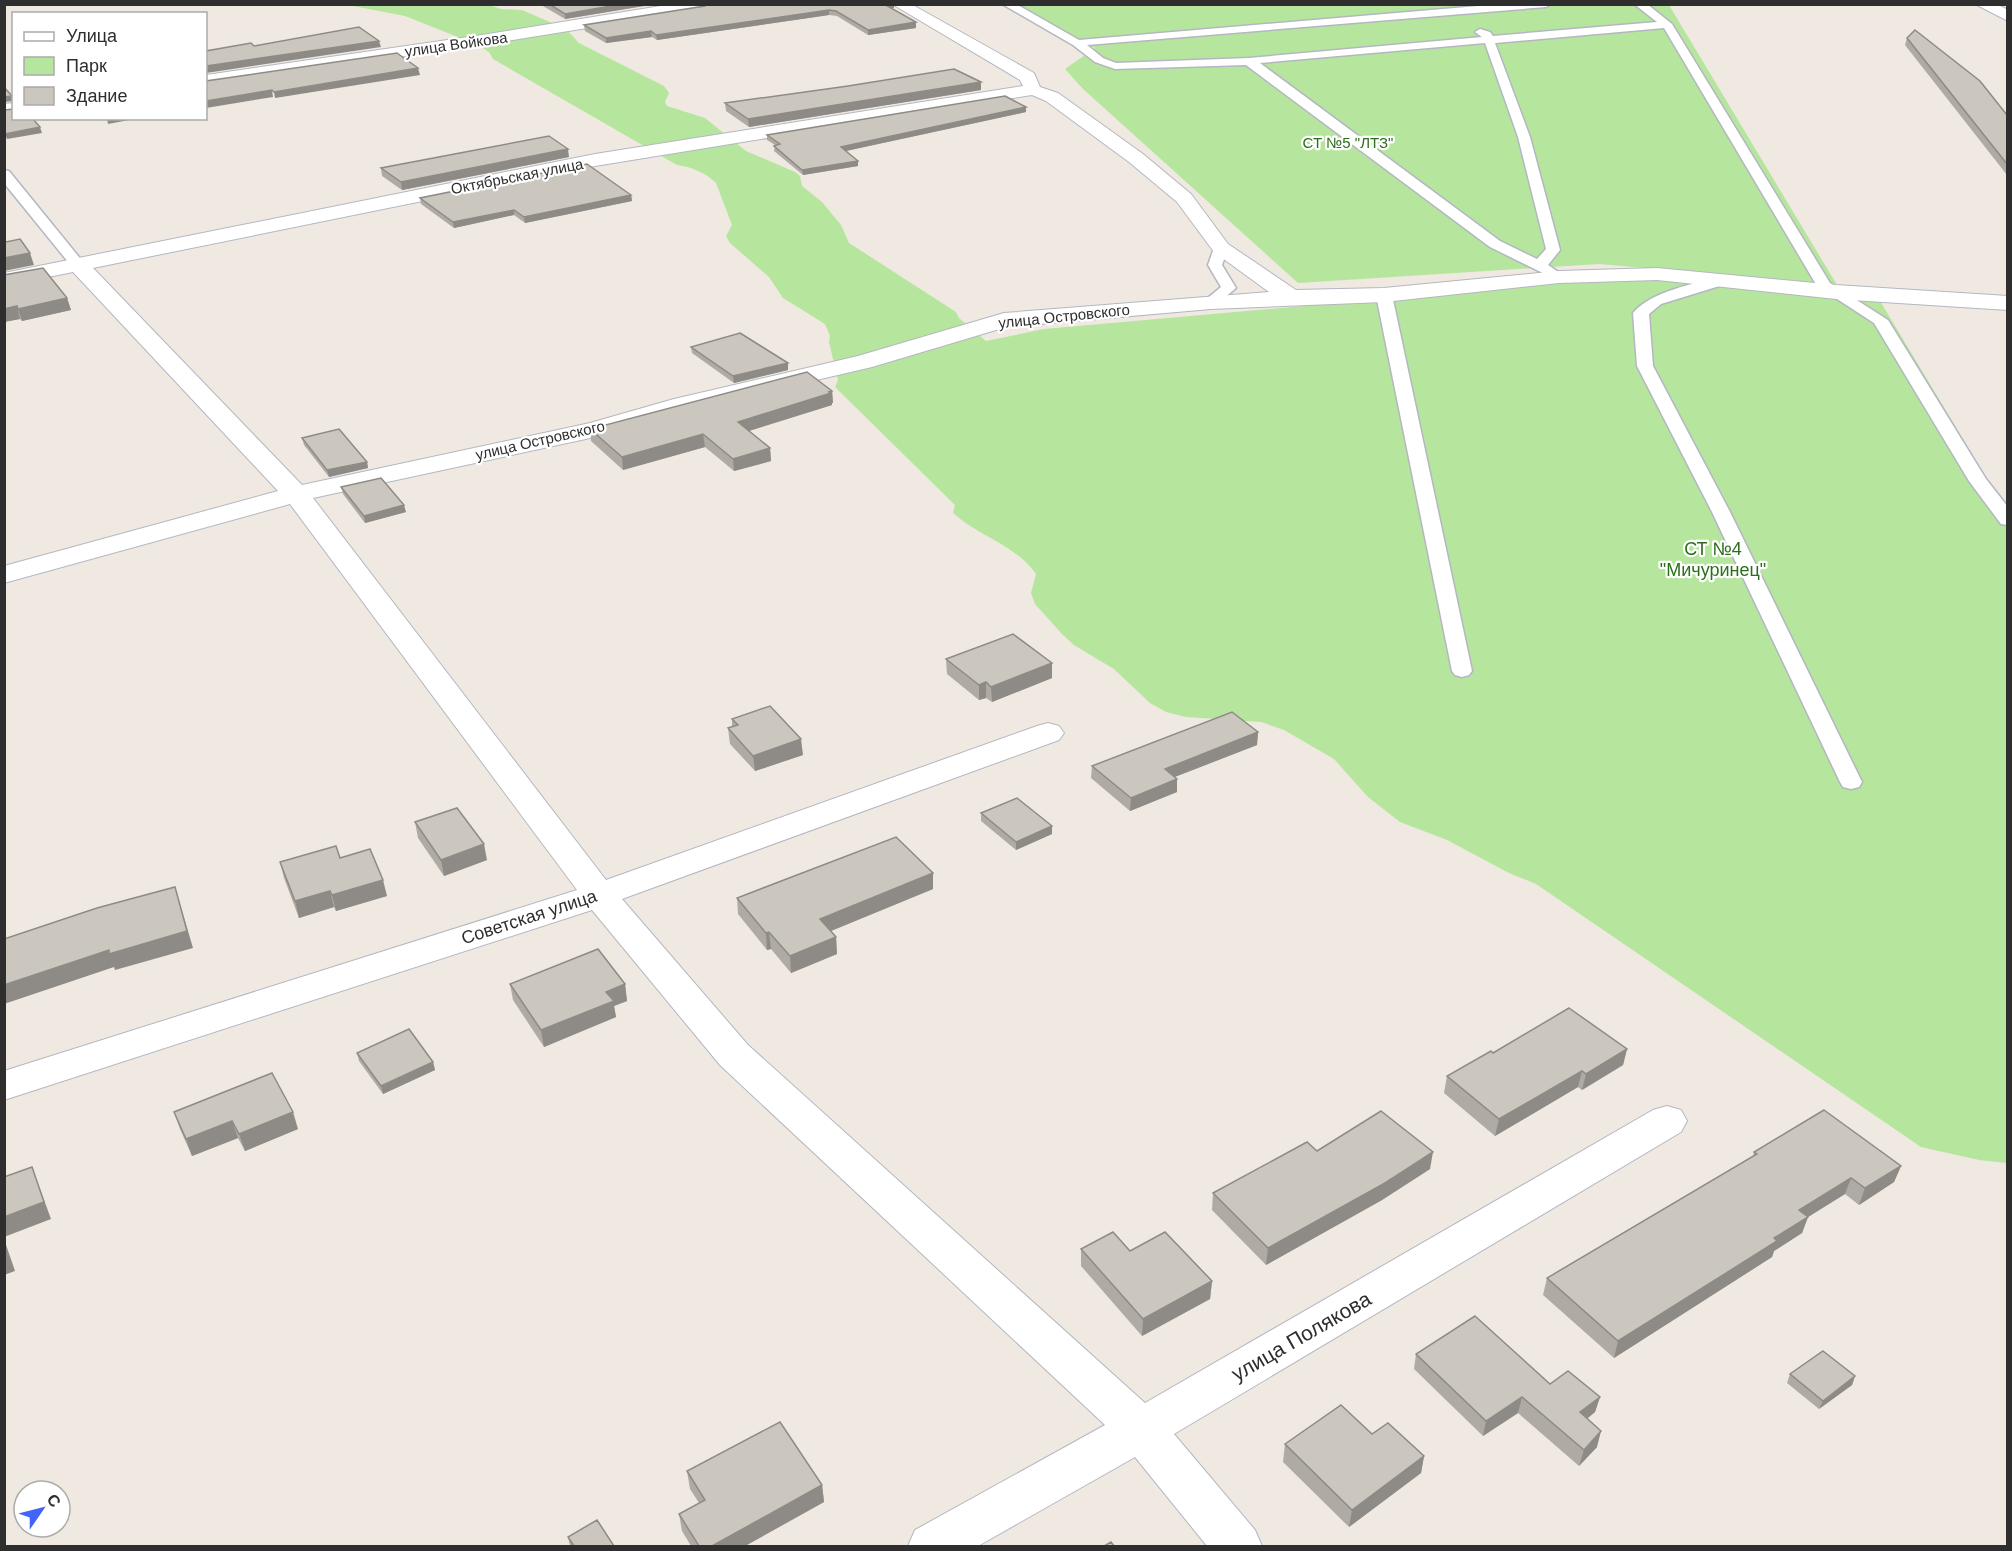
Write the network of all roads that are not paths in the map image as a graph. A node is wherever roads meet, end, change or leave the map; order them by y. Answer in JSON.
{"nodes":[{"id":1,"x":705,"y":4,"type":"edge"},
{"id":2,"x":899,"y":4,"type":"edge"},
{"id":3,"x":1006,"y":4,"type":"edge"},
{"id":4,"x":1418,"y":4,"type":"edge"},
{"id":5,"x":1546,"y":4,"type":"edge"},
{"id":6,"x":1639,"y":4,"type":"edge"},
{"id":7,"x":1982,"y":4,"type":"edge"},
{"id":8,"x":1437,"y":13,"type":"junction"},
{"id":9,"x":2007,"y":16,"type":"edge"},
{"id":10,"x":1666,"y":24,"type":"junction"},
{"id":11,"x":1489,"y":40,"type":"junction"},
{"id":12,"x":1077,"y":43,"type":"junction"},
{"id":13,"x":1249,"y":61,"type":"junction"},
{"id":14,"x":207,"y":80,"type":"edge"},
{"id":15,"x":1034,"y":90,"type":"junction"},
{"id":16,"x":4,"y":174,"type":"edge"},
{"id":17,"x":1221,"y":248,"type":"junction"},
{"id":18,"x":78,"y":265,"type":"junction"},
{"id":19,"x":1539,"y":265,"type":"junction"},
{"id":20,"x":1559,"y":277,"type":"junction"},
{"id":21,"x":4,"y":280,"type":"edge"},
{"id":22,"x":1721,"y":280,"type":"junction"},
{"id":23,"x":1836,"y":292,"type":"junction"},
{"id":24,"x":1384,"y":295,"type":"junction"},
{"id":25,"x":1291,"y":297,"type":"junction"},
{"id":26,"x":1211,"y":302,"type":"junction"},
{"id":27,"x":2007,"y":303,"type":"edge"},
{"id":28,"x":296,"y":494,"type":"junction"},
{"id":29,"x":2007,"y":520,"type":"edge"},
{"id":30,"x":4,"y":575,"type":"edge"},
{"id":31,"x":1462,"y":671,"type":"dead end"},
{"id":32,"x":1048,"y":733,"type":"dead end"},
{"id":33,"x":1851,"y":782,"type":"dead end"},
{"id":34,"x":599,"y":895,"type":"junction"},
{"id":35,"x":4,"y":1086,"type":"edge"},
{"id":36,"x":1667,"y":1121,"type":"dead end"},
{"id":37,"x":1141,"y":1430,"type":"junction"},
{"id":38,"x":933,"y":1546,"type":"edge"},
{"id":39,"x":1237,"y":1546,"type":"edge"}],
"edges":[{"from":1,"to":14,"type":"street","name":"улица Войкова"},
{"from":2,"to":15,"type":"street"},
{"from":3,"to":12,"type":"lane"},
{"from":4,"to":8,"type":"lane"},
{"from":5,"to":8,"type":"lane"},
{"from":6,"to":10,"type":"lane"},
{"from":7,"to":9,"type":"street"},
{"from":8,"to":11,"type":"lane"},
{"from":8,"to":12,"type":"lane"},
{"from":10,"to":11,"type":"lane"},
{"from":10,"to":23,"type":"lane"},
{"from":11,"to":13,"type":"lane"},
{"from":11,"to":19,"type":"lane"},
{"from":12,"to":13,"type":"lane"},
{"from":13,"to":19,"type":"lane"},
{"from":15,"to":17,"type":"street"},
{"from":15,"to":18,"type":"street","name":"Октябрьская улица"},
{"from":16,"to":18,"type":"lane"},
{"from":17,"to":25,"type":"street"},
{"from":17,"to":26,"type":"lane"},
{"from":18,"to":21,"type":"street","name":"Октябрьская улица"},
{"from":18,"to":28,"type":"street"},
{"from":19,"to":20,"type":"lane"},
{"from":20,"to":22,"type":"street","name":"улица Островского"},
{"from":20,"to":24,"type":"street","name":"улица Островского"},
{"from":22,"to":23,"type":"street","name":"улица Островского"},
{"from":22,"to":33,"type":"lane"},
{"from":23,"to":27,"type":"street","name":"улица Островского"},
{"from":23,"to":29,"type":"lane"},
{"from":24,"to":25,"type":"street","name":"улица Островского"},
{"from":24,"to":31,"type":"lane"},
{"from":25,"to":26,"type":"street","name":"улица Островского"},
{"from":26,"to":28,"type":"street","name":"улица Островского"},
{"from":28,"to":30,"type":"street","name":"улица Островского"},
{"from":28,"to":34,"type":"street"},
{"from":32,"to":34,"type":"street","name":"Советская улица"},
{"from":34,"to":35,"type":"street","name":"Советская улица"},
{"from":34,"to":37,"type":"street"},
{"from":36,"to":37,"type":"street","name":"улица Полякова"},
{"from":37,"to":38,"type":"street","name":"улица Полякова"},
{"from":37,"to":39,"type":"street"}]}
